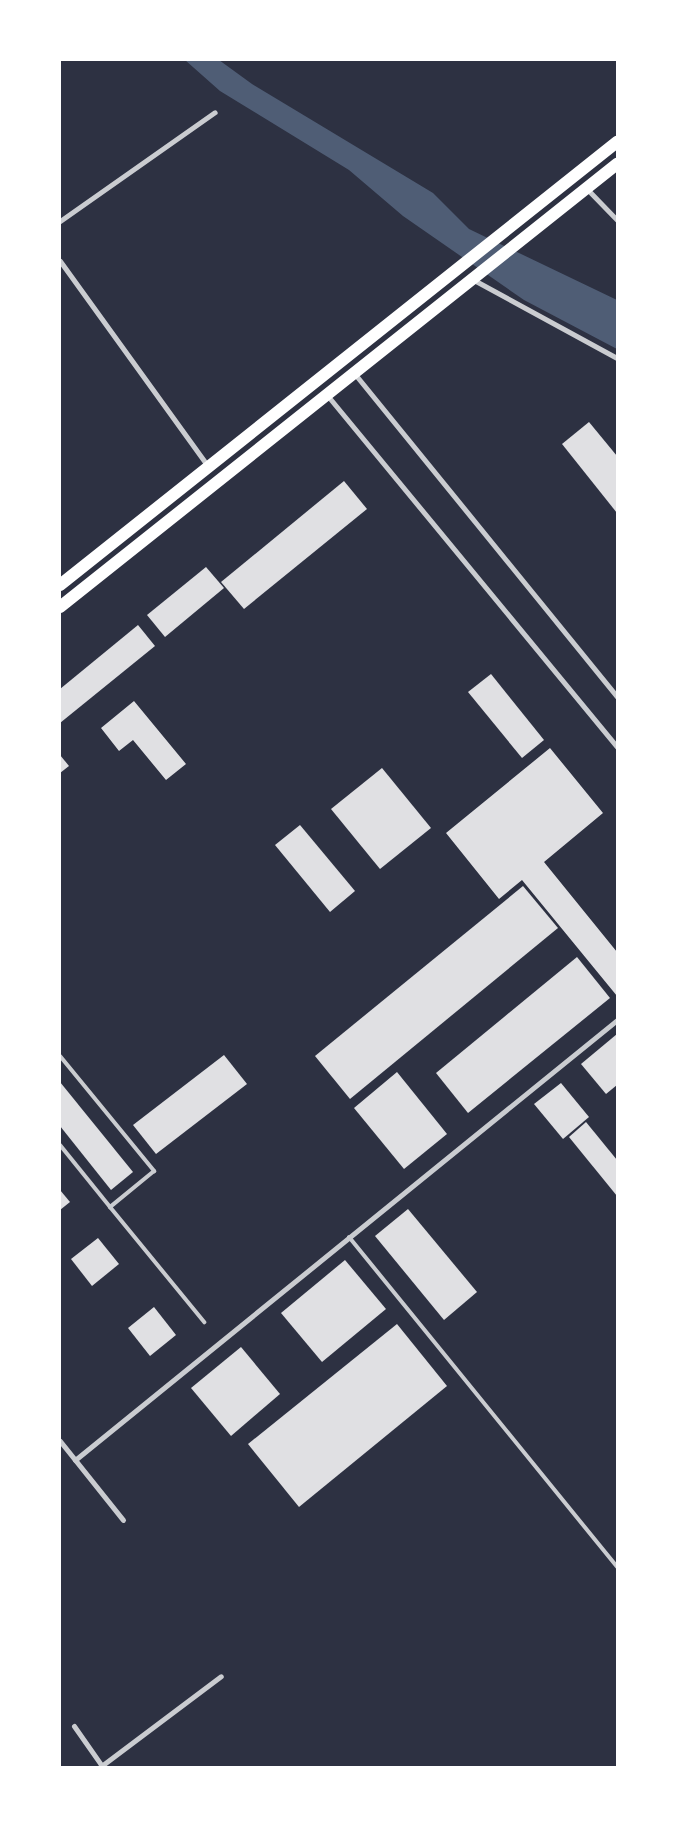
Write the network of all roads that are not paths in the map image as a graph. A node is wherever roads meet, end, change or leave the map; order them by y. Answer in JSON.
{"nodes":[{"id":1,"x":215,"y":112,"type":"dead end"},
{"id":2,"x":617,"y":142,"type":"edge"},
{"id":3,"x":617,"y":164,"type":"edge"},
{"id":4,"x":586,"y":188,"type":"junction"},
{"id":5,"x":617,"y":220,"type":"edge"},
{"id":6,"x":60,"y":221,"type":"edge"},
{"id":7,"x":60,"y":261,"type":"edge"},
{"id":8,"x":472,"y":279,"type":"junction"},
{"id":9,"x":617,"y":358,"type":"edge"},
{"id":10,"x":354,"y":373,"type":"junction"},
{"id":11,"x":327,"y":394,"type":"junction"},
{"id":12,"x":208,"y":466,"type":"junction"},
{"id":13,"x":60,"y":585,"type":"edge"},
{"id":14,"x":60,"y":607,"type":"edge"},
{"id":15,"x":617,"y":698,"type":"edge"},
{"id":16,"x":617,"y":747,"type":"edge"},
{"id":17,"x":617,"y":1020,"type":"edge"},
{"id":18,"x":60,"y":1056,"type":"edge"},
{"id":19,"x":60,"y":1145,"type":"edge"},
{"id":20,"x":110,"y":1207,"type":"junction"},
{"id":21,"x":349,"y":1237,"type":"junction"},
{"id":22,"x":204,"y":1322,"type":"dead end"},
{"id":23,"x":60,"y":1441,"type":"edge"},
{"id":24,"x":75,"y":1460,"type":"junction"},
{"id":25,"x":123,"y":1520,"type":"dead end"},
{"id":26,"x":617,"y":1567,"type":"edge"},
{"id":27,"x":221,"y":1676,"type":"dead end"},
{"id":28,"x":74,"y":1726,"type":"dead end"},
{"id":29,"x":101,"y":1766,"type":"edge"}],
"edges":[{"from":1,"to":6,"type":"street"},
{"from":2,"to":12,"type":"main road"},
{"from":3,"to":4,"type":"main road"},
{"from":4,"to":5,"type":"street"},
{"from":4,"to":8,"type":"main road"},
{"from":7,"to":12,"type":"street"},
{"from":8,"to":9,"type":"street"},
{"from":8,"to":10,"type":"main road"},
{"from":10,"to":11,"type":"main road"},
{"from":10,"to":15,"type":"street"},
{"from":11,"to":14,"type":"main road"},
{"from":11,"to":16,"type":"street"},
{"from":12,"to":13,"type":"main road"},
{"from":17,"to":21,"type":"street"},
{"from":18,"to":20,"type":"lane"},
{"from":19,"to":20,"type":"lane"},
{"from":20,"to":22,"type":"lane"},
{"from":21,"to":24,"type":"street"},
{"from":21,"to":26,"type":"lane"},
{"from":23,"to":24,"type":"street"},
{"from":24,"to":25,"type":"street"},
{"from":27,"to":29,"type":"street"},
{"from":28,"to":29,"type":"street"}]}
